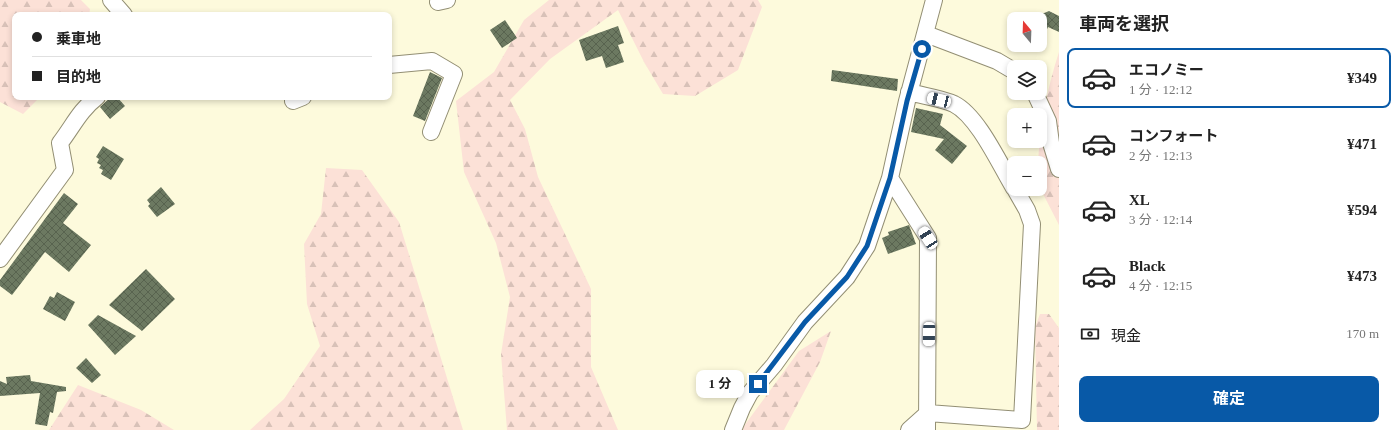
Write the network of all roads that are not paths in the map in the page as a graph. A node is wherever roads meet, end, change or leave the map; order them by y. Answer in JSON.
{"nodes":[{"id":1,"x":111,"y":0,"type":"edge"},
{"id":2,"x":934,"y":0,"type":"edge"},
{"id":3,"x":121,"y":12,"type":"edge"},
{"id":4,"x":926,"y":34,"type":"junction"},
{"id":5,"x":392,"y":65,"type":"edge"},
{"id":6,"x":1007,"y":67,"type":"edge"},
{"id":7,"x":909,"y":92,"type":"junction"},
{"id":8,"x":94,"y":100,"type":"edge"},
{"id":9,"x":1038,"y":100,"type":"edge"},
{"id":10,"x":431,"y":132,"type":"dead end"},
{"id":11,"x":1059,"y":169,"type":"edge"},
{"id":12,"x":1007,"y":176,"type":"edge"},
{"id":13,"x":890,"y":178,"type":"junction"},
{"id":14,"x":1019,"y":196,"type":"edge"},
{"id":15,"x":0,"y":259,"type":"edge"},
{"id":16,"x":928,"y":413,"type":"junction"},
{"id":17,"x":733,"y":430,"type":"edge"},
{"id":18,"x":910,"y":430,"type":"edge"},
{"id":19,"x":927,"y":430,"type":"edge"}],
"edges":[{"from":1,"to":3,"type":"street"},
{"from":2,"to":4,"type":"street"},
{"from":4,"to":6,"type":"street"},
{"from":4,"to":7,"type":"street"},
{"from":5,"to":10,"type":"street"},
{"from":7,"to":12,"type":"street"},
{"from":7,"to":13,"type":"street"},
{"from":8,"to":15,"type":"street"},
{"from":9,"to":11,"type":"street"},
{"from":13,"to":16,"type":"street"},
{"from":13,"to":17,"type":"street"},
{"from":14,"to":16,"type":"street"},
{"from":16,"to":18,"type":"street"},
{"from":16,"to":19,"type":"street"}]}
